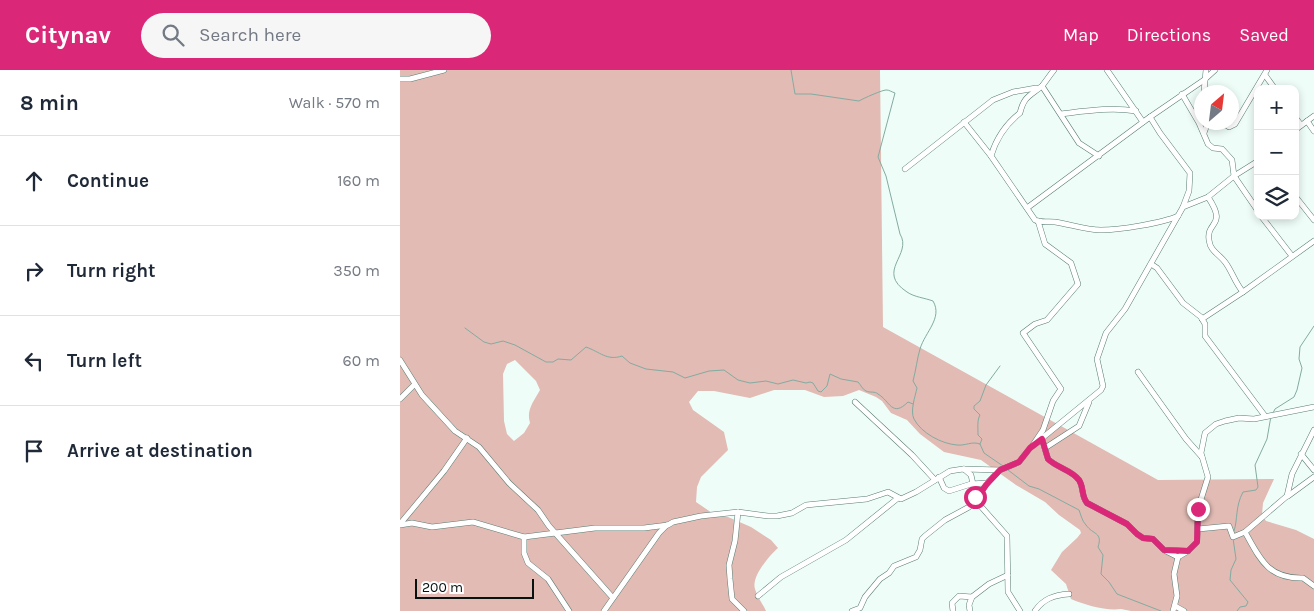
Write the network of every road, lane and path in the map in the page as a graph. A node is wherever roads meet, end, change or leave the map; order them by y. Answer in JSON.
{"nodes":[{"id":1,"x":444,"y":70,"type":"edge"},
{"id":2,"x":1054,"y":70,"type":"edge"},
{"id":3,"x":1107,"y":70,"type":"edge"},
{"id":4,"x":1206,"y":70,"type":"edge"},
{"id":5,"x":1215,"y":70,"type":"edge"},
{"id":6,"x":1266,"y":73,"type":"edge"},
{"id":7,"x":400,"y":80,"type":"edge"},
{"id":8,"x":1204,"y":80,"type":"junction"},
{"id":9,"x":1204,"y":85,"type":"edge"},
{"id":10,"x":1272,"y":85,"type":"edge"},
{"id":11,"x":1040,"y":87,"type":"junction"},
{"id":12,"x":1182,"y":94,"type":"junction"},
{"id":13,"x":1136,"y":112,"type":"junction"},
{"id":14,"x":1061,"y":114,"type":"junction"},
{"id":15,"x":1150,"y":116,"type":"junction"},
{"id":16,"x":1314,"y":116,"type":"edge"},
{"id":17,"x":1239,"y":117,"type":"edge"},
{"id":18,"x":1307,"y":121,"type":"junction"},
{"id":19,"x":964,"y":122,"type":"junction"},
{"id":20,"x":1143,"y":122,"type":"junction"},
{"id":21,"x":1299,"y":122,"type":"edge"},
{"id":22,"x":1301,"y":125,"type":"joint"},
{"id":23,"x":1205,"y":130,"type":"edge"},
{"id":24,"x":1314,"y":131,"type":"edge"},
{"id":25,"x":1204,"y":134,"type":"junction"},
{"id":26,"x":991,"y":156,"type":"junction"},
{"id":27,"x":1099,"y":156,"type":"junction"},
{"id":28,"x":1254,"y":163,"type":"edge"},
{"id":29,"x":905,"y":169,"type":"dead end"},
{"id":30,"x":1234,"y":176,"type":"junction"},
{"id":31,"x":1208,"y":197,"type":"junction"},
{"id":32,"x":1299,"y":201,"type":"edge"},
{"id":33,"x":1254,"y":205,"type":"edge"},
{"id":34,"x":1183,"y":206,"type":"junction"},
{"id":35,"x":1027,"y":208,"type":"junction"},
{"id":36,"x":1178,"y":216,"type":"junction"},
{"id":37,"x":1264,"y":220,"type":"edge"},
{"id":38,"x":1314,"y":220,"type":"edge"},
{"id":39,"x":1038,"y":221,"type":"junction"},
{"id":40,"x":1314,"y":241,"type":"edge"},
{"id":41,"x":1292,"y":256,"type":"junction"},
{"id":42,"x":1151,"y":264,"type":"junction"},
{"id":43,"x":1242,"y":292,"type":"junction"},
{"id":44,"x":1202,"y":319,"type":"junction"},
{"id":45,"x":400,"y":360,"type":"edge"},
{"id":46,"x":1138,"y":372,"type":"dead end"},
{"id":47,"x":414,"y":385,"type":"junction"},
{"id":48,"x":400,"y":399,"type":"edge"},
{"id":49,"x":1090,"y":400,"type":"junction"},
{"id":50,"x":855,"y":402,"type":"dead end"},
{"id":51,"x":1314,"y":407,"type":"edge"},
{"id":52,"x":1266,"y":416,"type":"junction"},
{"id":53,"x":1314,"y":430,"type":"edge"},
{"id":54,"x":467,"y":438,"type":"junction"},
{"id":55,"x":1042,"y":439,"type":"junction"},
{"id":56,"x":1030,"y":448,"type":"junction"},
{"id":57,"x":1045,"y":448,"type":"junction"},
{"id":58,"x":1301,"y":454,"type":"junction"},
{"id":59,"x":1202,"y":458,"type":"junction"},
{"id":60,"x":963,"y":469,"type":"junction"},
{"id":61,"x":1000,"y":470,"type":"junction"},
{"id":62,"x":1314,"y":470,"type":"edge"},
{"id":63,"x":1314,"y":477,"type":"edge"},
{"id":64,"x":937,"y":479,"type":"junction"},
{"id":65,"x":973,"y":483,"type":"junction"},
{"id":66,"x":987,"y":483,"type":"junction"},
{"id":67,"x":1287,"y":496,"type":"junction"},
{"id":68,"x":898,"y":498,"type":"junction"},
{"id":69,"x":976,"y":500,"type":"junction"},
{"id":70,"x":738,"y":512,"type":"junction"},
{"id":71,"x":400,"y":524,"type":"edge"},
{"id":72,"x":668,"y":525,"type":"junction"},
{"id":73,"x":1198,"y":530,"type":"junction"},
{"id":74,"x":1245,"y":532,"type":"junction"},
{"id":75,"x":557,"y":533,"type":"junction"},
{"id":76,"x":524,"y":536,"type":"junction"},
{"id":77,"x":1164,"y":550,"type":"junction"},
{"id":78,"x":1188,"y":551,"type":"junction"},
{"id":79,"x":1178,"y":557,"type":"junction"},
{"id":80,"x":1008,"y":575,"type":"junction"},
{"id":81,"x":1314,"y":586,"type":"edge"},
{"id":82,"x":1069,"y":594,"type":"dead end"},
{"id":83,"x":758,"y":596,"type":"dead end"},
{"id":84,"x":972,"y":597,"type":"junction"},
{"id":85,"x":613,"y":598,"type":"junction"},
{"id":86,"x":1174,"y":608,"type":"edge"},
{"id":87,"x":569,"y":611,"type":"edge"},
{"id":88,"x":604,"y":611,"type":"edge"},
{"id":89,"x":744,"y":611,"type":"edge"},
{"id":90,"x":852,"y":611,"type":"edge"},
{"id":91,"x":953,"y":611,"type":"edge"},
{"id":92,"x":970,"y":611,"type":"edge"},
{"id":93,"x":1020,"y":611,"type":"edge"},
{"id":94,"x":1035,"y":611,"type":"edge"},
{"id":95,"x":1184,"y":611,"type":"edge"}],
"edges":[{"from":1,"to":7,"type":"street"},
{"from":2,"to":11,"type":"street"},
{"from":3,"to":13,"type":"street"},
{"from":4,"to":8,"type":"street"},
{"from":5,"to":8,"type":"street"},
{"from":6,"to":10,"type":"street"},
{"from":6,"to":17,"type":"street"},
{"from":8,"to":9,"type":"street"},
{"from":8,"to":12,"type":"street"},
{"from":11,"to":14,"type":"street"},
{"from":11,"to":19,"type":"street"},
{"from":11,"to":26,"type":"street"},
{"from":12,"to":15,"type":"street"},
{"from":12,"to":25,"type":"street"},
{"from":13,"to":14,"type":"street"},
{"from":13,"to":20,"type":"street"},
{"from":14,"to":27,"type":"street"},
{"from":15,"to":20,"type":"street"},
{"from":15,"to":34,"type":"street"},
{"from":16,"to":18,"type":"street"},
{"from":18,"to":22,"type":"street"},
{"from":18,"to":24,"type":"street"},
{"from":19,"to":26,"type":"street"},
{"from":19,"to":29,"type":"street"},
{"from":20,"to":27,"type":"street"},
{"from":21,"to":22,"type":"street"},
{"from":23,"to":25,"type":"street"},
{"from":25,"to":30,"type":"street"},
{"from":26,"to":35,"type":"street"},
{"from":27,"to":35,"type":"street"},
{"from":28,"to":30,"type":"street"},
{"from":30,"to":31,"type":"street"},
{"from":30,"to":33,"type":"street"},
{"from":31,"to":34,"type":"street"},
{"from":31,"to":43,"type":"street"},
{"from":32,"to":38,"type":"street"},
{"from":34,"to":36,"type":"street"},
{"from":35,"to":39,"type":"street"},
{"from":36,"to":39,"type":"street"},
{"from":36,"to":42,"type":"street"},
{"from":37,"to":41,"type":"street"},
{"from":39,"to":56,"type":"street"},
{"from":40,"to":41,"type":"street"},
{"from":41,"to":43,"type":"street"},
{"from":42,"to":44,"type":"street"},
{"from":42,"to":49,"type":"street"},
{"from":43,"to":44,"type":"street"},
{"from":44,"to":52,"type":"street"},
{"from":45,"to":47,"type":"street"},
{"from":46,"to":59,"type":"street"},
{"from":47,"to":48,"type":"street"},
{"from":47,"to":54,"type":"street"},
{"from":49,"to":55,"type":"street"},
{"from":49,"to":57,"type":"street"},
{"from":50,"to":64,"type":"street"},
{"from":51,"to":52,"type":"street"},
{"from":52,"to":59,"type":"street"},
{"from":53,"to":58,"type":"street"},
{"from":54,"to":71,"type":"street"},
{"from":54,"to":75,"type":"street"},
{"from":55,"to":56,"type":"street"},
{"from":55,"to":57,"type":"street"},
{"from":56,"to":61,"type":"street"},
{"from":57,"to":77,"type":"street"},
{"from":58,"to":62,"type":"street"},
{"from":58,"to":67,"type":"street"},
{"from":59,"to":73,"type":"street"},
{"from":60,"to":61,"type":"street"},
{"from":60,"to":64,"type":"street"},
{"from":60,"to":65,"type":"street"},
{"from":61,"to":66,"type":"street"},
{"from":63,"to":67,"type":"street"},
{"from":64,"to":65,"type":"street"},
{"from":64,"to":68,"type":"street"},
{"from":65,"to":66,"type":"street"},
{"from":65,"to":69,"type":"street"},
{"from":66,"to":69,"type":"street"},
{"from":67,"to":74,"type":"street"},
{"from":68,"to":70,"type":"street"},
{"from":68,"to":83,"type":"street"},
{"from":69,"to":80,"type":"street"},
{"from":69,"to":90,"type":"street"},
{"from":70,"to":72,"type":"street"},
{"from":70,"to":89,"type":"street"},
{"from":71,"to":76,"type":"street"},
{"from":72,"to":75,"type":"street"},
{"from":72,"to":85,"type":"street"},
{"from":73,"to":74,"type":"street"},
{"from":73,"to":78,"type":"street"},
{"from":74,"to":81,"type":"street"},
{"from":75,"to":76,"type":"street"},
{"from":75,"to":85,"type":"street"},
{"from":76,"to":87,"type":"street"},
{"from":77,"to":78,"type":"street"},
{"from":77,"to":79,"type":"street"},
{"from":78,"to":79,"type":"street"},
{"from":79,"to":86,"type":"street"},
{"from":80,"to":84,"type":"street"},
{"from":80,"to":93,"type":"street"},
{"from":82,"to":94,"type":"street"},
{"from":84,"to":91,"type":"street"},
{"from":84,"to":92,"type":"street"},
{"from":85,"to":88,"type":"street"},
{"from":86,"to":95,"type":"street"}]}
